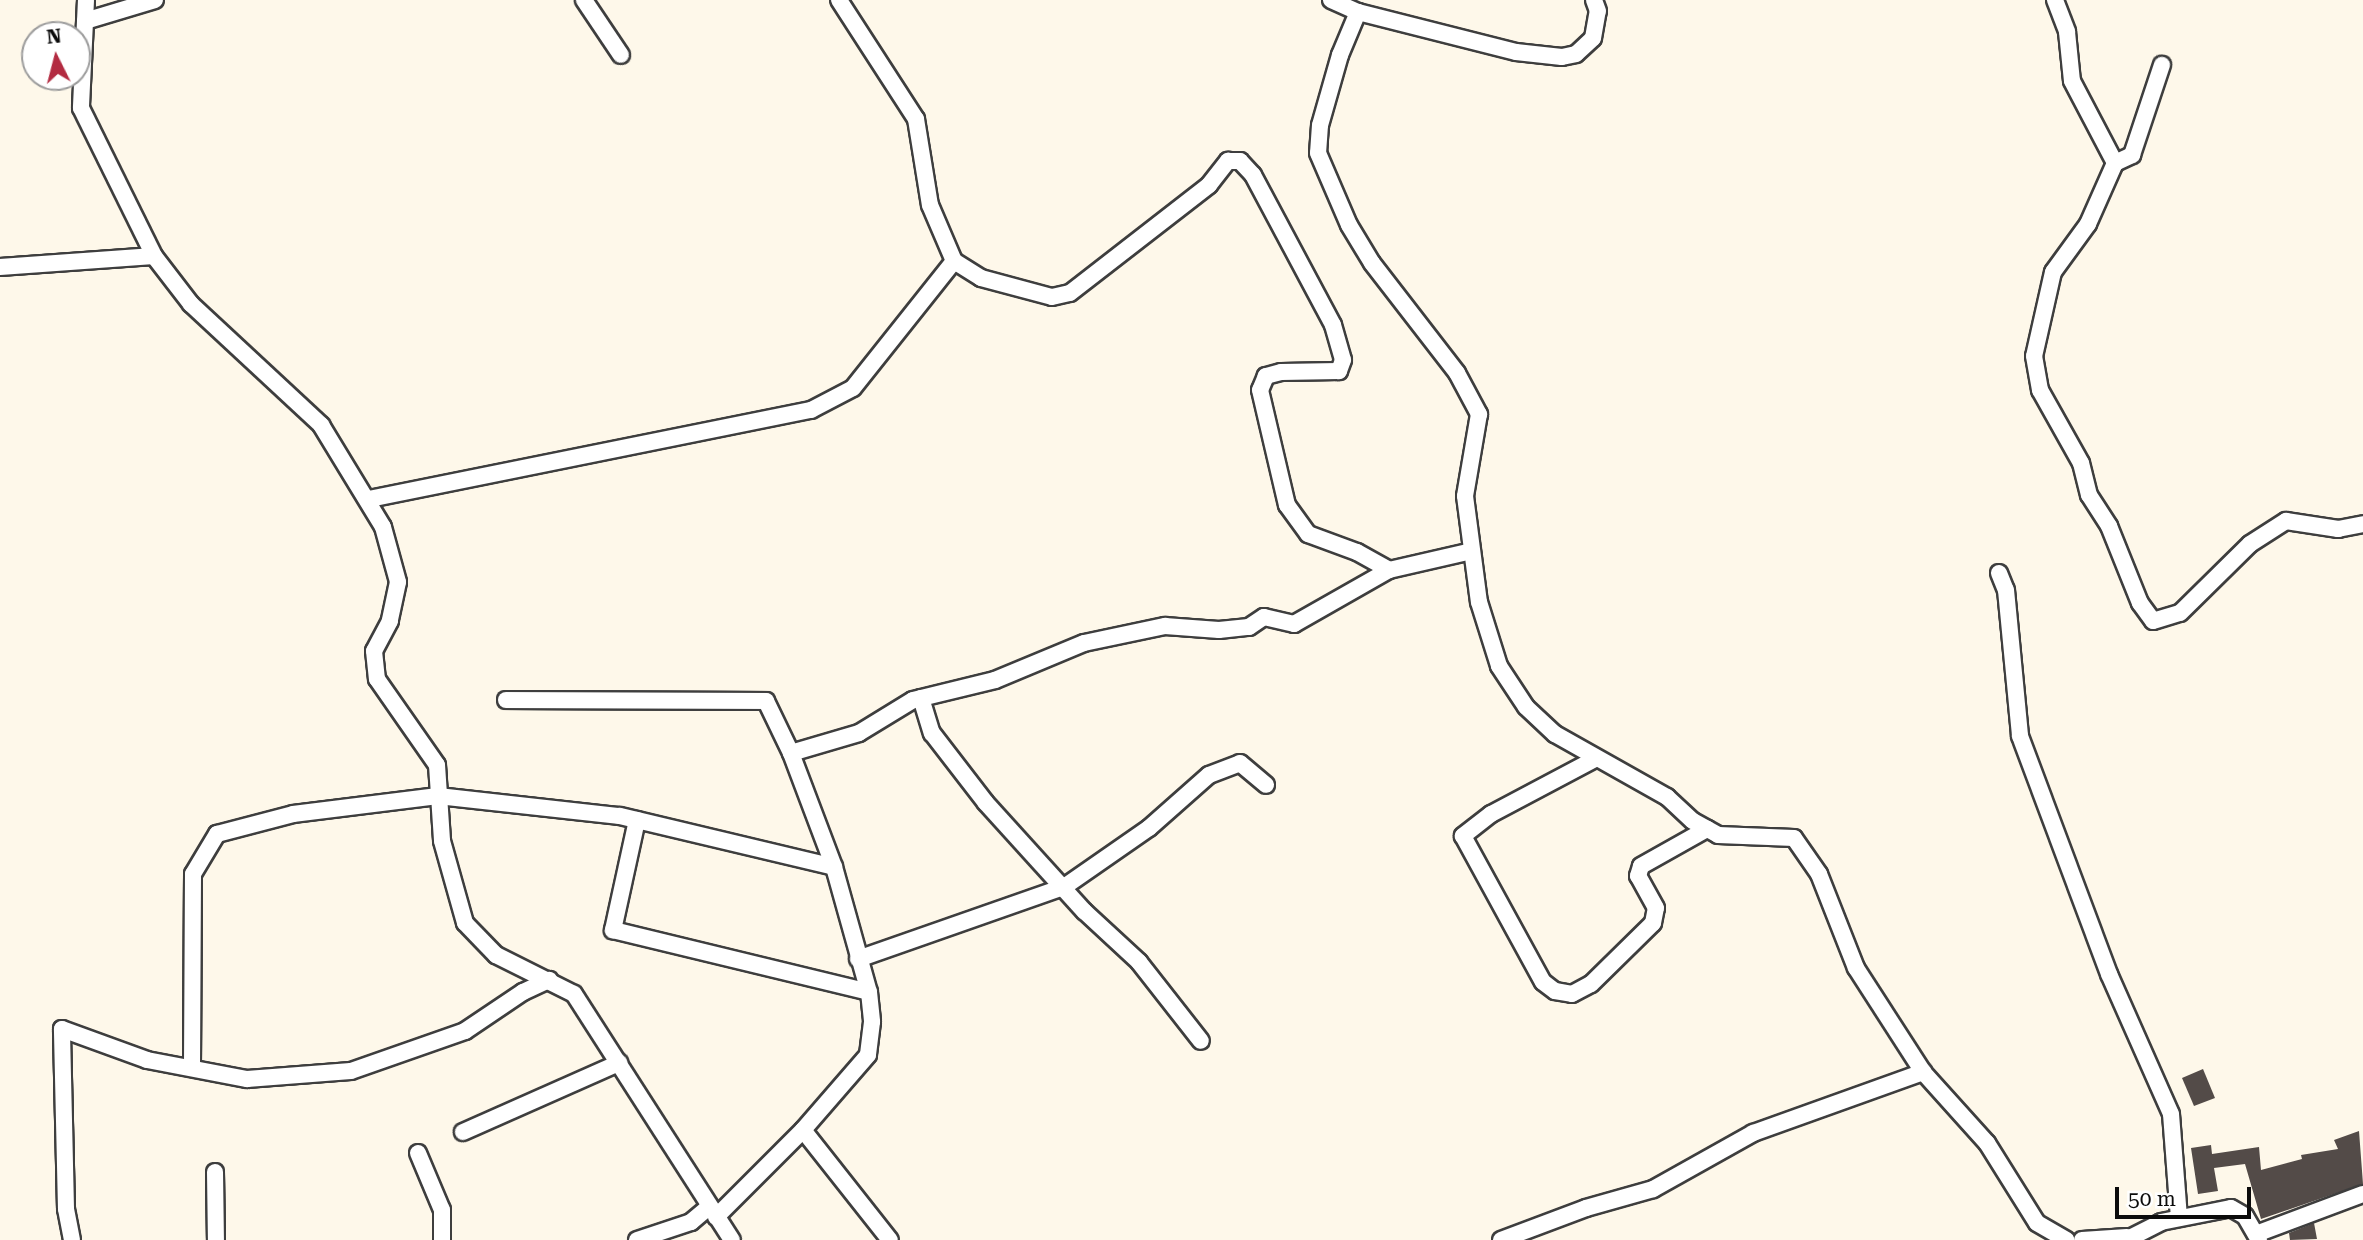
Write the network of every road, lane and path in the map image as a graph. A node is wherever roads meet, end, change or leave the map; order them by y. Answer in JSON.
{"nodes":[{"id":1,"x":86,"y":0,"type":"edge"},
{"id":2,"x":155,"y":0,"type":"edge"},
{"id":3,"x":584,"y":0,"type":"edge"},
{"id":4,"x":839,"y":0,"type":"edge"},
{"id":5,"x":1331,"y":0,"type":"edge"},
{"id":6,"x":1594,"y":0,"type":"edge"},
{"id":7,"x":2055,"y":0,"type":"edge"},
{"id":8,"x":1358,"y":12,"type":"junction"},
{"id":9,"x":85,"y":21,"type":"joint"},
{"id":10,"x":621,"y":55,"type":"dead end"},
{"id":11,"x":2162,"y":65,"type":"dead end"},
{"id":12,"x":82,"y":91,"type":"edge"},
{"id":13,"x":2115,"y":163,"type":"junction"},
{"id":14,"x":154,"y":256,"type":"junction"},
{"id":15,"x":954,"y":261,"type":"junction"},
{"id":16,"x":0,"y":267,"type":"edge"},
{"id":17,"x":369,"y":499,"type":"junction"},
{"id":18,"x":2363,"y":524,"type":"edge"},
{"id":19,"x":1472,"y":551,"type":"junction"},
{"id":20,"x":1389,"y":570,"type":"junction"},
{"id":21,"x":1998,"y":573,"type":"dead end"},
{"id":22,"x":921,"y":698,"type":"junction"},
{"id":23,"x":506,"y":700,"type":"dead end"},
{"id":24,"x":791,"y":753,"type":"junction"},
{"id":25,"x":1595,"y":759,"type":"junction"},
{"id":26,"x":1266,"y":785,"type":"dead end"},
{"id":27,"x":438,"y":796,"type":"junction"},
{"id":28,"x":638,"y":820,"type":"junction"},
{"id":29,"x":1707,"y":829,"type":"junction"},
{"id":30,"x":834,"y":867,"type":"junction"},
{"id":31,"x":1064,"y":887,"type":"junction"},
{"id":32,"x":858,"y":958,"type":"junction"},
{"id":33,"x":549,"y":980,"type":"junction"},
{"id":34,"x":869,"y":992,"type":"junction"},
{"id":35,"x":1201,"y":1041,"type":"dead end"},
{"id":36,"x":619,"y":1063,"type":"junction"},
{"id":37,"x":192,"y":1066,"type":"junction"},
{"id":38,"x":1923,"y":1072,"type":"junction"},
{"id":39,"x":803,"y":1130,"type":"junction"},
{"id":40,"x":463,"y":1132,"type":"dead end"},
{"id":41,"x":418,"y":1153,"type":"dead end"},
{"id":42,"x":215,"y":1172,"type":"dead end"},
{"id":43,"x":2363,"y":1195,"type":"edge"},
{"id":44,"x":713,"y":1212,"type":"junction"},
{"id":45,"x":2179,"y":1218,"type":"junction"},
{"id":46,"x":2258,"y":1237,"type":"edge"},
{"id":47,"x":2127,"y":1239,"type":"edge"},
{"id":48,"x":72,"y":1240,"type":"edge"},
{"id":49,"x":216,"y":1240,"type":"edge"},
{"id":50,"x":442,"y":1240,"type":"edge"},
{"id":51,"x":637,"y":1240,"type":"edge"},
{"id":52,"x":732,"y":1240,"type":"edge"},
{"id":53,"x":890,"y":1240,"type":"edge"},
{"id":54,"x":1501,"y":1240,"type":"edge"},
{"id":55,"x":2066,"y":1240,"type":"edge"},
{"id":56,"x":2082,"y":1240,"type":"edge"}],
"edges":[{"from":1,"to":9,"type":"street"},
{"from":2,"to":9,"type":"street"},
{"from":3,"to":10,"type":"street"},
{"from":4,"to":15,"type":"street"},
{"from":5,"to":8,"type":"street"},
{"from":6,"to":8,"type":"street"},
{"from":7,"to":13,"type":"street"},
{"from":8,"to":19,"type":"street"},
{"from":11,"to":13,"type":"street"},
{"from":12,"to":14,"type":"street"},
{"from":13,"to":18,"type":"street"},
{"from":14,"to":16,"type":"street"},
{"from":14,"to":17,"type":"street"},
{"from":15,"to":17,"type":"street"},
{"from":15,"to":20,"type":"street"},
{"from":17,"to":27,"type":"street"},
{"from":19,"to":20,"type":"street"},
{"from":19,"to":25,"type":"street"},
{"from":20,"to":22,"type":"street"},
{"from":21,"to":45,"type":"street"},
{"from":22,"to":24,"type":"street"},
{"from":22,"to":31,"type":"street"},
{"from":23,"to":24,"type":"street"},
{"from":24,"to":30,"type":"street"},
{"from":25,"to":29,"type":"street"},
{"from":25,"to":29,"type":"street"},
{"from":26,"to":31,"type":"street"},
{"from":27,"to":28,"type":"street"},
{"from":27,"to":33,"type":"street"},
{"from":27,"to":37,"type":"street"},
{"from":28,"to":30,"type":"street"},
{"from":28,"to":34,"type":"street"},
{"from":29,"to":38,"type":"street"},
{"from":30,"to":32,"type":"street"},
{"from":31,"to":32,"type":"street"},
{"from":31,"to":35,"type":"street"},
{"from":32,"to":34,"type":"street"},
{"from":33,"to":36,"type":"street"},
{"from":33,"to":37,"type":"street"},
{"from":34,"to":39,"type":"street"},
{"from":36,"to":40,"type":"street"},
{"from":36,"to":44,"type":"street"},
{"from":37,"to":48,"type":"street"},
{"from":38,"to":54,"type":"street"},
{"from":38,"to":55,"type":"street"},
{"from":39,"to":44,"type":"street"},
{"from":39,"to":53,"type":"street"},
{"from":41,"to":50,"type":"street"},
{"from":42,"to":49,"type":"street"},
{"from":43,"to":46,"type":"street"},
{"from":44,"to":51,"type":"street"},
{"from":44,"to":52,"type":"street"},
{"from":45,"to":46,"type":"street"},
{"from":45,"to":47,"type":"street"},
{"from":47,"to":56,"type":"street"}]}
